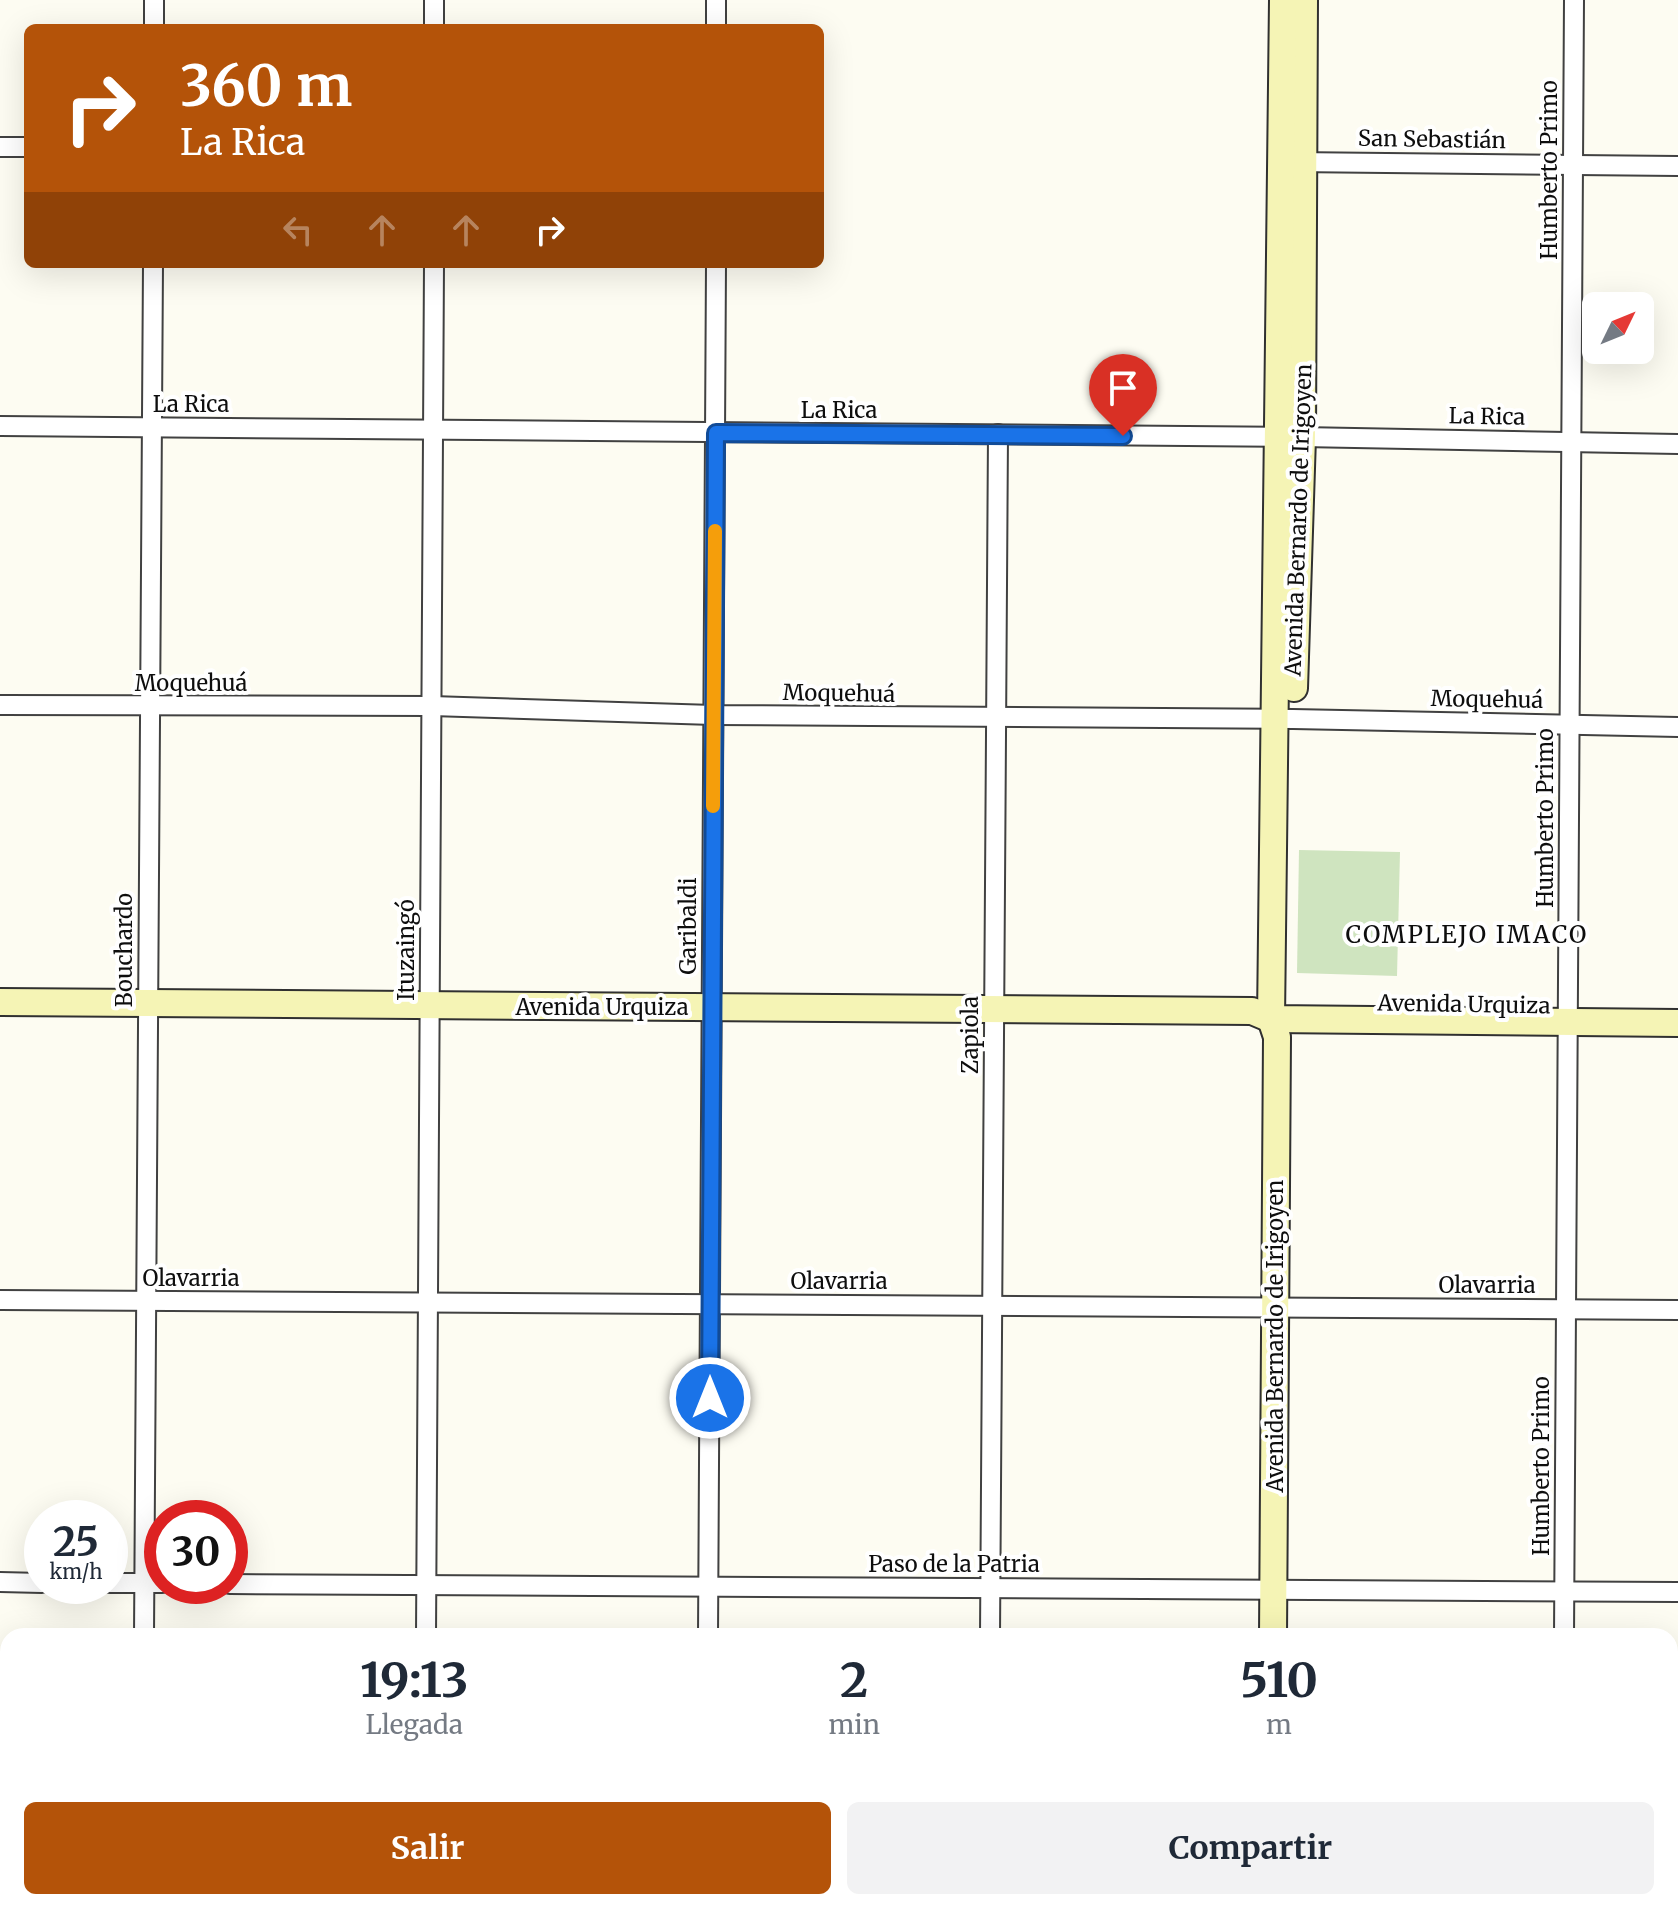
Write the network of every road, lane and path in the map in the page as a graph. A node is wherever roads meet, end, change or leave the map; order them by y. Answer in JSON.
{"nodes":[{"id":1,"x":154,"y":0,"type":"edge"},
{"id":2,"x":434,"y":0,"type":"edge"},
{"id":3,"x":716,"y":0,"type":"edge"},
{"id":4,"x":1283,"y":0,"type":"edge"},
{"id":5,"x":1304,"y":0,"type":"edge"},
{"id":6,"x":1574,"y":0,"type":"edge"},
{"id":7,"x":154,"y":24,"type":"edge"},
{"id":8,"x":434,"y":24,"type":"edge"},
{"id":9,"x":716,"y":24,"type":"edge"},
{"id":10,"x":0,"y":147,"type":"edge"},
{"id":11,"x":24,"y":147,"type":"edge"},
{"id":12,"x":1293,"y":162,"type":"junction"},
{"id":13,"x":1573,"y":165,"type":"junction"},
{"id":14,"x":1678,"y":166,"type":"edge"},
{"id":15,"x":153,"y":268,"type":"edge"},
{"id":16,"x":434,"y":268,"type":"edge"},
{"id":17,"x":716,"y":268,"type":"edge"},
{"id":18,"x":0,"y":426,"type":"edge"},
{"id":19,"x":151,"y":428,"type":"junction"},
{"id":20,"x":433,"y":430,"type":"junction"},
{"id":21,"x":716,"y":433,"type":"junction"},
{"id":22,"x":998,"y":434,"type":"junction"},
{"id":23,"x":1291,"y":438,"type":"junction"},
{"id":24,"x":1572,"y":441,"type":"junction"},
{"id":25,"x":1678,"y":444,"type":"edge"},
{"id":26,"x":0,"y":705,"type":"edge"},
{"id":27,"x":432,"y":706,"type":"junction"},
{"id":28,"x":149,"y":708,"type":"junction"},
{"id":29,"x":713,"y":715,"type":"junction"},
{"id":30,"x":994,"y":718,"type":"junction"},
{"id":31,"x":1284,"y":720,"type":"junction"},
{"id":32,"x":1569,"y":725,"type":"junction"},
{"id":33,"x":1678,"y":727,"type":"edge"},
{"id":34,"x":0,"y":1002,"type":"edge"},
{"id":35,"x":148,"y":1004,"type":"junction"},
{"id":36,"x":1678,"y":1005,"type":"edge"},
{"id":37,"x":429,"y":1006,"type":"junction"},
{"id":38,"x":711,"y":1008,"type":"junction"},
{"id":39,"x":994,"y":1008,"type":"junction"},
{"id":40,"x":1568,"y":1013,"type":"junction"},
{"id":41,"x":1275,"y":1015,"type":"junction"},
{"id":42,"x":1678,"y":1023,"type":"edge"},
{"id":43,"x":0,"y":1300,"type":"edge"},
{"id":44,"x":146,"y":1301,"type":"junction"},
{"id":45,"x":428,"y":1303,"type":"junction"},
{"id":46,"x":710,"y":1304,"type":"junction"},
{"id":47,"x":992,"y":1306,"type":"junction"},
{"id":48,"x":1275,"y":1308,"type":"junction"},
{"id":49,"x":1566,"y":1310,"type":"junction"},
{"id":50,"x":1678,"y":1310,"type":"edge"},
{"id":51,"x":151,"y":1500,"type":"edge"},
{"id":52,"x":0,"y":1582,"type":"edge"},
{"id":53,"x":24,"y":1583,"type":"edge"},
{"id":54,"x":248,"y":1584,"type":"edge"},
{"id":55,"x":426,"y":1585,"type":"junction"},
{"id":56,"x":709,"y":1587,"type":"junction"},
{"id":57,"x":991,"y":1588,"type":"junction"},
{"id":58,"x":1273,"y":1590,"type":"junction"},
{"id":59,"x":1564,"y":1591,"type":"junction"},
{"id":60,"x":1678,"y":1592,"type":"edge"},
{"id":61,"x":149,"y":1604,"type":"edge"},
{"id":62,"x":145,"y":1628,"type":"edge"},
{"id":63,"x":426,"y":1628,"type":"edge"},
{"id":64,"x":708,"y":1628,"type":"edge"},
{"id":65,"x":990,"y":1628,"type":"edge"},
{"id":66,"x":1273,"y":1628,"type":"edge"},
{"id":67,"x":1564,"y":1628,"type":"edge"}],
"edges":[{"from":1,"to":7,"type":"street"},
{"from":2,"to":8,"type":"street"},
{"from":3,"to":9,"type":"street"},
{"from":4,"to":12,"type":"main road","name":"Avenida Bernardo de Irigoyen"},
{"from":5,"to":12,"type":"main road","name":"Avenida Bernardo de Irigoyen"},
{"from":6,"to":13,"type":"street","name":"Humberto Primo"},
{"from":10,"to":11,"type":"street"},
{"from":12,"to":13,"type":"street","name":"San Sebastián"},
{"from":12,"to":23,"type":"main road","name":"Avenida Bernardo de Irigoyen"},
{"from":13,"to":14,"type":"street","name":"San Sebastián"},
{"from":13,"to":24,"type":"street","name":"Humberto Primo"},
{"from":15,"to":19,"type":"street","name":"Bouchardo"},
{"from":16,"to":20,"type":"street","name":"Ituzaingó"},
{"from":17,"to":21,"type":"street","name":"Garibaldi"},
{"from":18,"to":19,"type":"street","name":"La Rica"},
{"from":19,"to":20,"type":"street","name":"La Rica"},
{"from":19,"to":28,"type":"street","name":"Bouchardo"},
{"from":20,"to":21,"type":"street","name":"La Rica"},
{"from":20,"to":27,"type":"street","name":"Ituzaingó"},
{"from":21,"to":22,"type":"street","name":"La Rica"},
{"from":21,"to":29,"type":"street","name":"Garibaldi"},
{"from":22,"to":23,"type":"street","name":"La Rica"},
{"from":22,"to":30,"type":"street","name":"Zapiola"},
{"from":23,"to":24,"type":"street","name":"La Rica"},
{"from":23,"to":31,"type":"main road","name":"Avenida Bernardo de Irigoyen"},
{"from":24,"to":25,"type":"street","name":"La Rica"},
{"from":24,"to":32,"type":"street","name":"Humberto Primo"},
{"from":26,"to":28,"type":"street","name":"Moquehuá"},
{"from":27,"to":28,"type":"street","name":"Moquehuá"},
{"from":27,"to":29,"type":"street","name":"Moquehuá"},
{"from":27,"to":37,"type":"street","name":"Ituzaingó"},
{"from":28,"to":35,"type":"street","name":"Bouchardo"},
{"from":29,"to":30,"type":"street","name":"Moquehuá"},
{"from":29,"to":38,"type":"street","name":"Garibaldi"},
{"from":30,"to":31,"type":"street","name":"Moquehuá"},
{"from":30,"to":39,"type":"street","name":"Zapiola"},
{"from":31,"to":32,"type":"street","name":"Moquehuá"},
{"from":31,"to":41,"type":"main road","name":"Avenida Bernardo de Irigoyen"},
{"from":32,"to":33,"type":"street","name":"Moquehuá"},
{"from":32,"to":40,"type":"street","name":"Humberto Primo"},
{"from":34,"to":35,"type":"main road","name":"Avenida Urquiza"},
{"from":35,"to":37,"type":"main road","name":"Avenida Urquiza"},
{"from":35,"to":44,"type":"street","name":"Bouchardo"},
{"from":36,"to":40,"type":"main road","name":"Avenida Urquiza"},
{"from":37,"to":38,"type":"main road","name":"Avenida Urquiza"},
{"from":37,"to":45,"type":"street","name":"Ituzaingó"},
{"from":38,"to":39,"type":"main road","name":"Avenida Urquiza"},
{"from":38,"to":46,"type":"street","name":"Garibaldi"},
{"from":39,"to":41,"type":"main road","name":"Avenida Urquiza"},
{"from":39,"to":47,"type":"street","name":"Zapiola"},
{"from":40,"to":41,"type":"main road","name":"Avenida Urquiza"},
{"from":40,"to":42,"type":"main road","name":"Avenida Urquiza"},
{"from":40,"to":49,"type":"street","name":"Humberto Primo"},
{"from":41,"to":48,"type":"main road","name":"Avenida Bernardo de Irigoyen"},
{"from":43,"to":44,"type":"street","name":"Olavarria"},
{"from":44,"to":45,"type":"street","name":"Olavarria"},
{"from":44,"to":51,"type":"street","name":"Bouchardo"},
{"from":45,"to":46,"type":"street","name":"Olavarria"},
{"from":45,"to":55,"type":"street","name":"Ituzaingó"},
{"from":46,"to":47,"type":"street","name":"Olavarria"},
{"from":46,"to":56,"type":"street","name":"Garibaldi"},
{"from":47,"to":48,"type":"street","name":"Olavarria"},
{"from":47,"to":57,"type":"street","name":"Zapiola"},
{"from":48,"to":49,"type":"street","name":"Olavarria"},
{"from":48,"to":58,"type":"main road","name":"Avenida Bernardo de Irigoyen"},
{"from":49,"to":50,"type":"street","name":"Olavarria"},
{"from":49,"to":59,"type":"street","name":"Humberto Primo"},
{"from":52,"to":53,"type":"street"},
{"from":54,"to":55,"type":"street","name":"Paso de la Patria"},
{"from":55,"to":56,"type":"street","name":"Paso de la Patria"},
{"from":55,"to":63,"type":"street","name":"Ituzaingó"},
{"from":56,"to":57,"type":"street","name":"Paso de la Patria"},
{"from":56,"to":64,"type":"street","name":"Garibaldi"},
{"from":57,"to":58,"type":"street","name":"Paso de la Patria"},
{"from":57,"to":65,"type":"street","name":"Zapiola"},
{"from":58,"to":59,"type":"street","name":"Paso de la Patria"},
{"from":58,"to":66,"type":"main road","name":"Avenida Bernardo de Irigoyen"},
{"from":59,"to":60,"type":"street","name":"Paso de la Patria"},
{"from":59,"to":67,"type":"street","name":"Humberto Primo"},
{"from":61,"to":62,"type":"street","name":"Bouchardo"}]}
